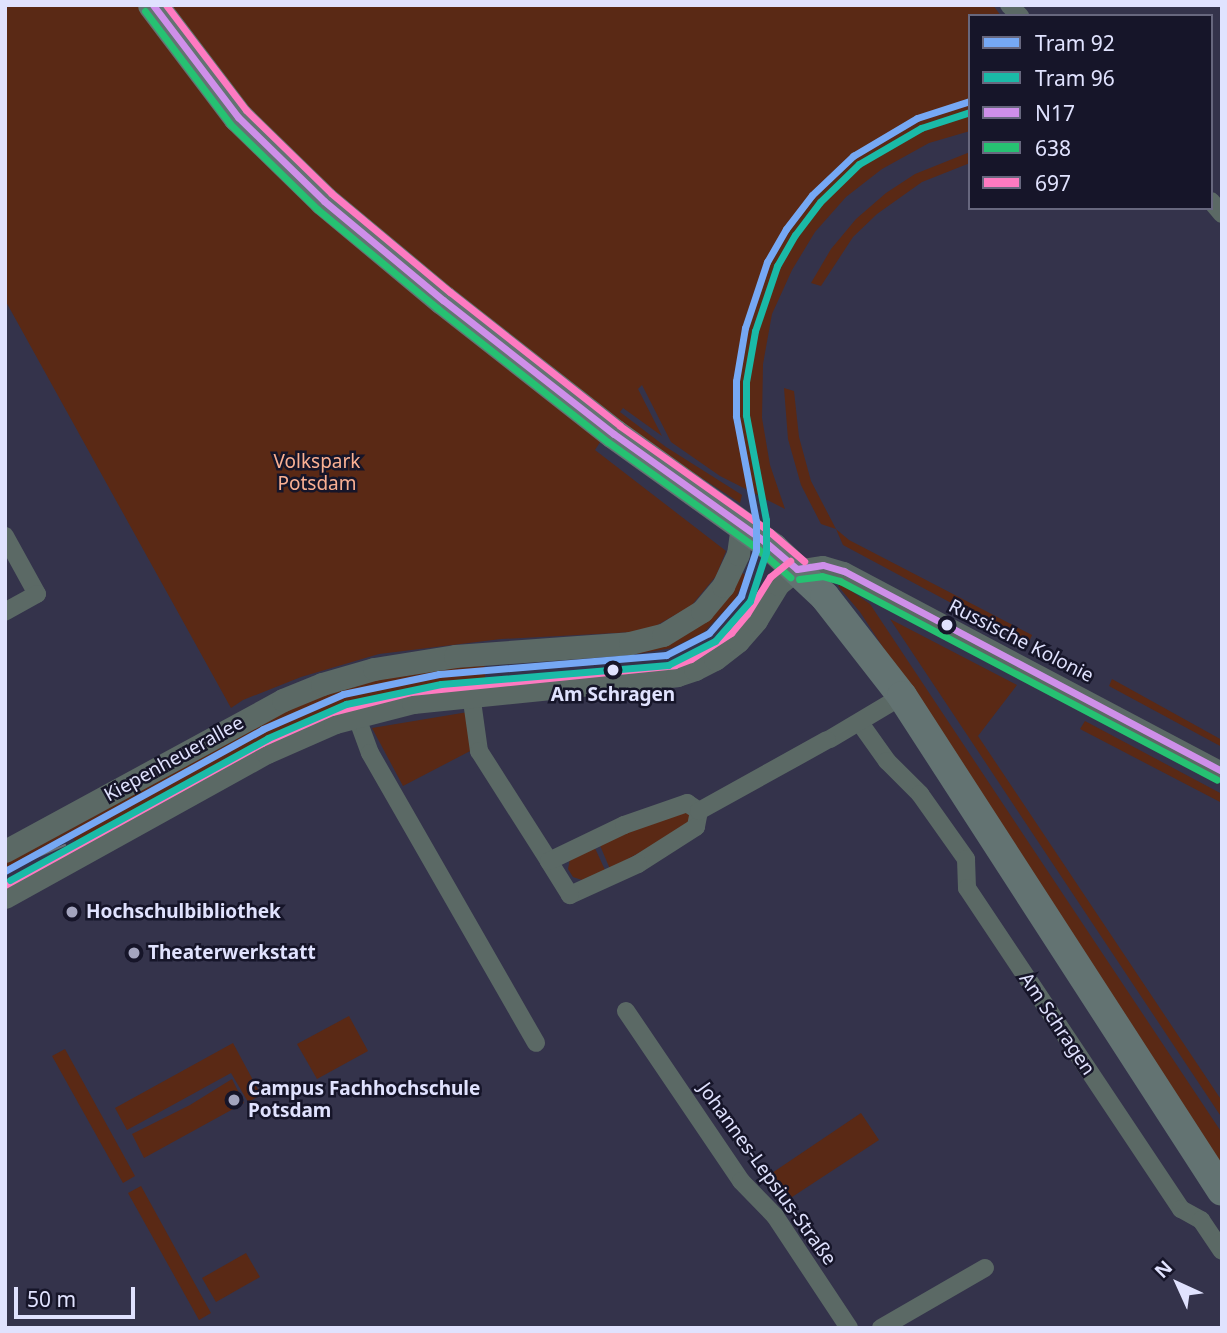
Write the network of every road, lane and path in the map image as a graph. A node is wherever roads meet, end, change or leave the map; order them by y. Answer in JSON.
{"nodes":[{"id":1,"x":153,"y":5,"type":"edge"},
{"id":2,"x":742,"y":526,"type":"junction"},
{"id":3,"x":5,"y":536,"type":"edge"},
{"id":4,"x":797,"y":569,"type":"junction"},
{"id":5,"x":5,"y":612,"type":"edge"},
{"id":6,"x":471,"y":694,"type":"junction"},
{"id":7,"x":902,"y":696,"type":"junction"},
{"id":8,"x":356,"y":715,"type":"junction"},
{"id":9,"x":860,"y":723,"type":"junction"},
{"id":10,"x":1222,"y":771,"type":"edge"},
{"id":11,"x":699,"y":811,"type":"junction"},
{"id":12,"x":5,"y":850,"type":"edge"},
{"id":13,"x":548,"y":862,"type":"junction"},
{"id":14,"x":5,"y":897,"type":"edge"},
{"id":15,"x":626,"y":1011,"type":"dead end"},
{"id":16,"x":536,"y":1043,"type":"dead end"},
{"id":17,"x":1222,"y":1191,"type":"edge"},
{"id":18,"x":1222,"y":1251,"type":"edge"},
{"id":19,"x":985,"y":1268,"type":"dead end"},
{"id":20,"x":849,"y":1328,"type":"edge"},
{"id":21,"x":881,"y":1328,"type":"edge"}],
"edges":[{"from":1,"to":2,"type":"main road"},
{"from":2,"to":4,"type":"main road"},
{"from":2,"to":12,"type":"street","name":"Kiepenheuerallee"},
{"from":3,"to":5,"type":"street"},
{"from":4,"to":6,"type":"street","name":"Kiepenheuerallee"},
{"from":4,"to":7,"type":"main road"},
{"from":4,"to":10,"type":"street","name":"Russische Kolonie"},
{"from":6,"to":8,"type":"street","name":"Kiepenheuerallee"},
{"from":6,"to":13,"type":"street"},
{"from":7,"to":9,"type":"street"},
{"from":7,"to":17,"type":"main road"},
{"from":8,"to":14,"type":"street","name":"Kiepenheuerallee"},
{"from":8,"to":16,"type":"street"},
{"from":9,"to":11,"type":"street"},
{"from":9,"to":18,"type":"street","name":"Am Schragen"},
{"from":11,"to":13,"type":"street"},
{"from":11,"to":13,"type":"street"},
{"from":15,"to":20,"type":"street","name":"Johannes-Lepsius-Straße"},
{"from":19,"to":21,"type":"street"}]}
